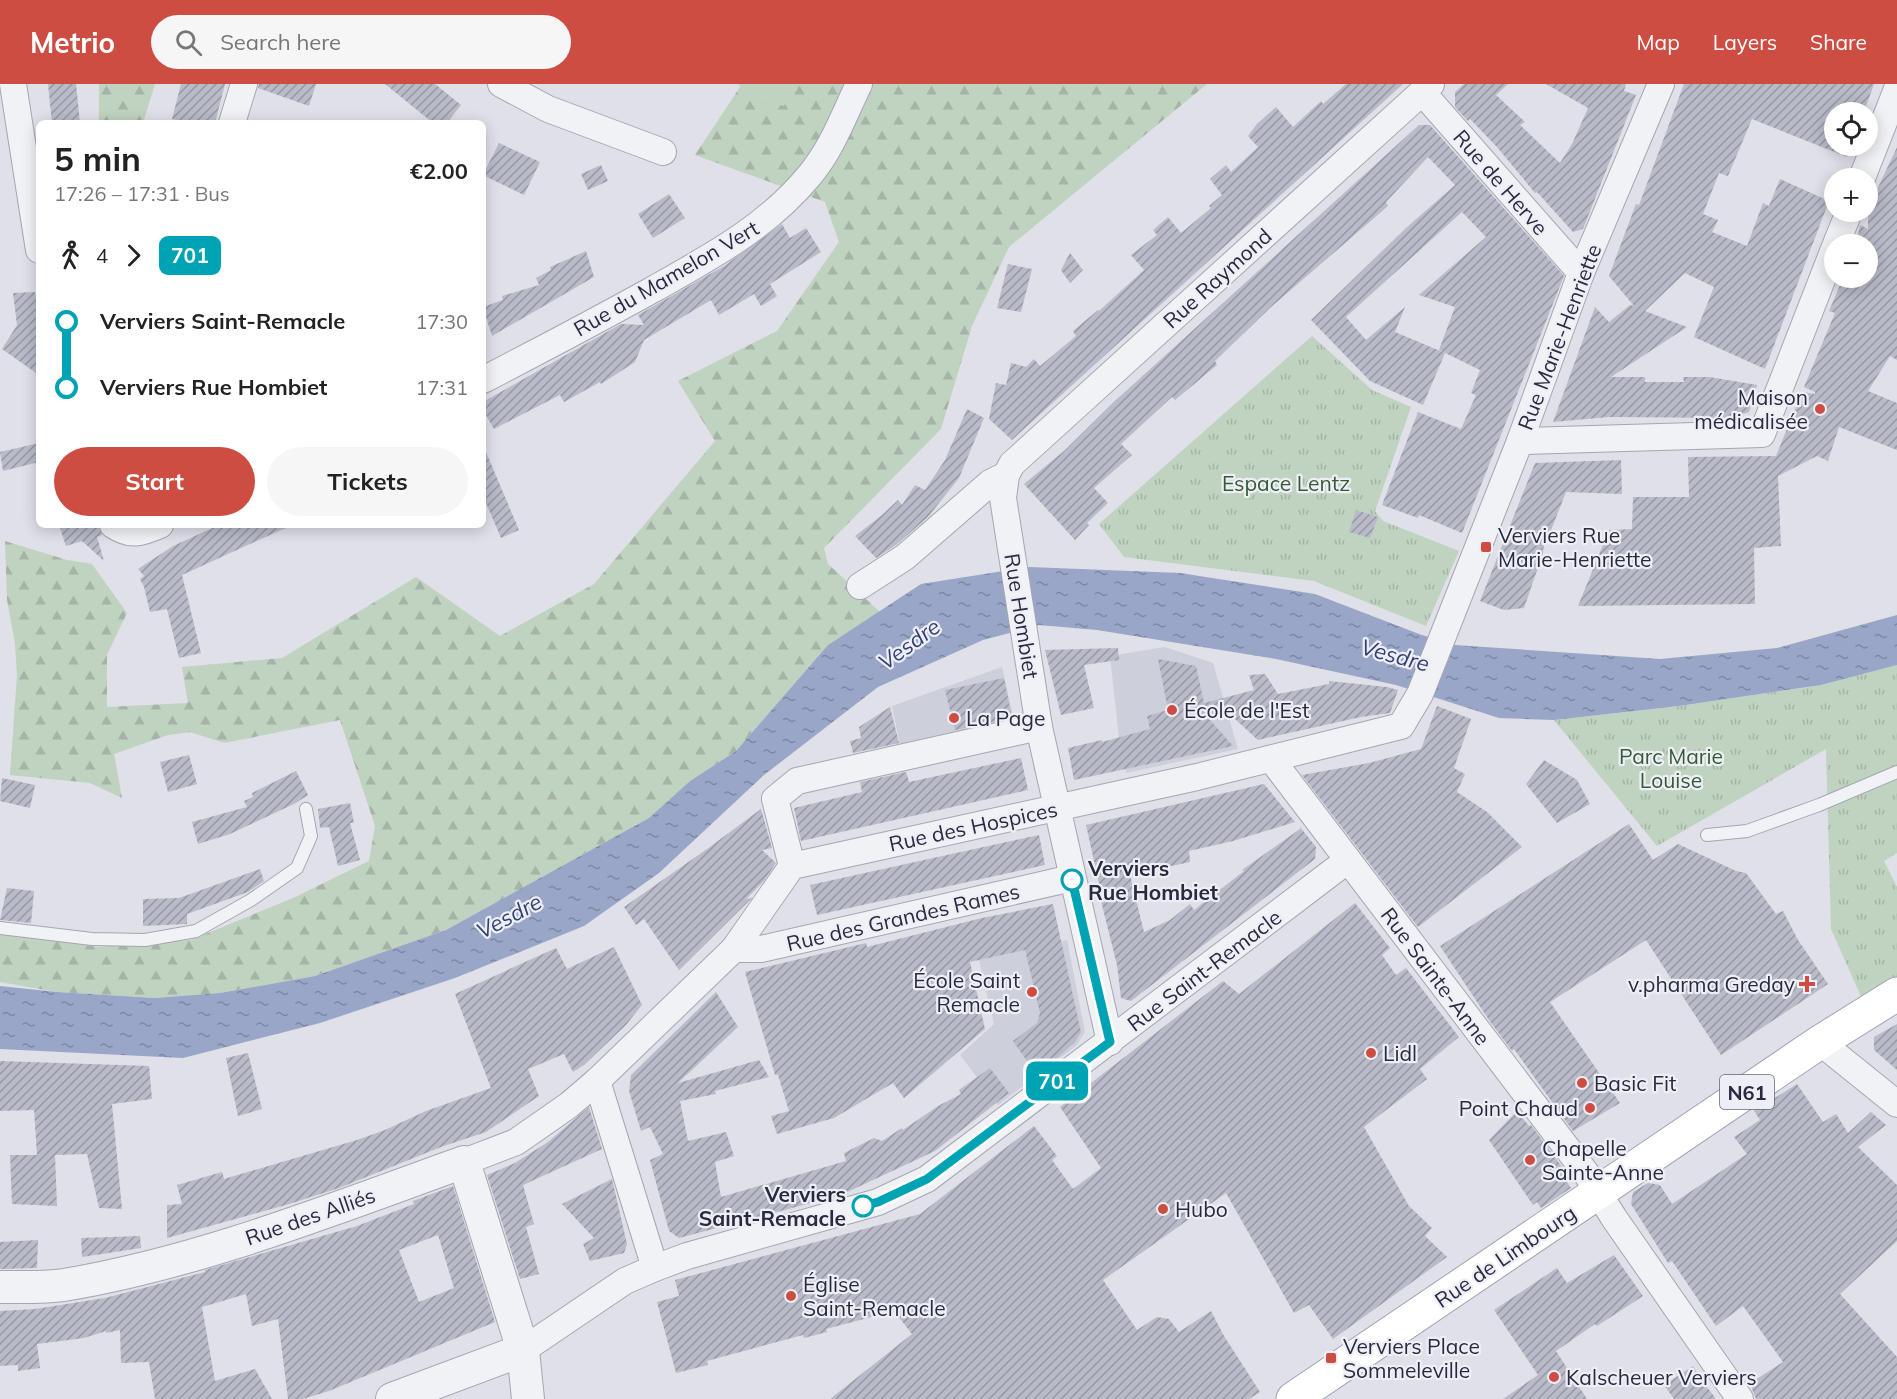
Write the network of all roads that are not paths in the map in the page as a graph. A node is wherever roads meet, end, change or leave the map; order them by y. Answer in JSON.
{"nodes":[{"id":1,"x":13,"y":84,"type":"edge"},
{"id":2,"x":244,"y":84,"type":"edge"},
{"id":3,"x":501,"y":84,"type":"edge"},
{"id":4,"x":859,"y":84,"type":"edge"},
{"id":5,"x":1661,"y":84,"type":"edge"},
{"id":6,"x":1427,"y":88,"type":"edge"},
{"id":7,"x":1897,"y":89,"type":"edge"},
{"id":8,"x":233,"y":120,"type":"edge"},
{"id":9,"x":663,"y":152,"type":"dead end"},
{"id":10,"x":1866,"y":168,"type":"edge"},
{"id":11,"x":36,"y":231,"type":"edge"},
{"id":12,"x":1581,"y":273,"type":"junction"},
{"id":13,"x":1824,"y":275,"type":"edge"},
{"id":14,"x":486,"y":378,"type":"edge"},
{"id":15,"x":1520,"y":441,"type":"junction"},
{"id":16,"x":1006,"y":475,"type":"junction"},
{"id":17,"x":118,"y":528,"type":"edge"},
{"id":18,"x":153,"y":528,"type":"edge"},
{"id":19,"x":860,"y":586,"type":"dead end"},
{"id":20,"x":1420,"y":694,"type":"joint"},
{"id":21,"x":1039,"y":727,"type":"junction"},
{"id":22,"x":1272,"y":760,"type":"junction"},
{"id":23,"x":1897,"y":772,"type":"edge"},
{"id":24,"x":1056,"y":808,"type":"junction"},
{"id":25,"x":306,"y":809,"type":"dead end"},
{"id":26,"x":1707,"y":835,"type":"dead end"},
{"id":27,"x":1348,"y":860,"type":"junction"},
{"id":28,"x":792,"y":866,"type":"junction"},
{"id":29,"x":1072,"y":878,"type":"junction"},
{"id":30,"x":0,"y":928,"type":"edge"},
{"id":31,"x":734,"y":949,"type":"junction"},
{"id":32,"x":1897,"y":994,"type":"edge"},
{"id":33,"x":1110,"y":1042,"type":"junction"},
{"id":34,"x":1820,"y":1042,"type":"junction"},
{"id":35,"x":597,"y":1080,"type":"junction"},
{"id":36,"x":1897,"y":1104,"type":"edge"},
{"id":37,"x":464,"y":1162,"type":"junction"},
{"id":38,"x":1598,"y":1193,"type":"junction"},
{"id":39,"x":655,"y":1268,"type":"junction"},
{"id":40,"x":0,"y":1287,"type":"edge"},
{"id":41,"x":523,"y":1350,"type":"junction"},
{"id":42,"x":392,"y":1399,"type":"edge"},
{"id":43,"x":528,"y":1399,"type":"edge"},
{"id":44,"x":1293,"y":1399,"type":"edge"},
{"id":45,"x":1740,"y":1399,"type":"edge"}],
"edges":[{"from":1,"to":11,"type":"street"},
{"from":2,"to":8,"type":"street"},
{"from":3,"to":9,"type":"street"},
{"from":4,"to":14,"type":"street","name":"Rue du Mamelon Vert"},
{"from":5,"to":12,"type":"street","name":"Rue Marie-Henriette"},
{"from":6,"to":12,"type":"street","name":"Rue de Herve"},
{"from":6,"to":16,"type":"street","name":"Rue Raymond"},
{"from":7,"to":10,"type":"street"},
{"from":12,"to":15,"type":"street","name":"Rue Marie-Henriette"},
{"from":13,"to":15,"type":"street"},
{"from":15,"to":20,"type":"street","name":"Rue Marie-Henriette"},
{"from":16,"to":19,"type":"street"},
{"from":16,"to":21,"type":"street","name":"Rue Hombiet"},
{"from":17,"to":18,"type":"street"},
{"from":20,"to":22,"type":"street","name":"Rue des Hospices"},
{"from":21,"to":24,"type":"street","name":"Rue Hombiet"},
{"from":21,"to":28,"type":"street"},
{"from":22,"to":24,"type":"street","name":"Rue des Hospices"},
{"from":22,"to":27,"type":"street","name":"Rue Sainte-Anne"},
{"from":23,"to":26,"type":"lane"},
{"from":24,"to":28,"type":"street","name":"Rue des Hospices"},
{"from":24,"to":29,"type":"street","name":"Rue Hombiet"},
{"from":25,"to":30,"type":"lane"},
{"from":27,"to":33,"type":"street","name":"Rue Saint-Remacle"},
{"from":27,"to":38,"type":"street","name":"Rue Sainte-Anne"},
{"from":28,"to":31,"type":"street"},
{"from":29,"to":31,"type":"street","name":"Rue des Grandes Rames"},
{"from":29,"to":33,"type":"street","name":"Rue Hombiet"},
{"from":31,"to":35,"type":"street"},
{"from":32,"to":34,"type":"main road","name":"Rue de Limbourg","number":"N61"},
{"from":33,"to":39,"type":"street","name":"Rue Saint-Remacle"},
{"from":34,"to":36,"type":"street"},
{"from":34,"to":38,"type":"main road","name":"Rue de Limbourg","number":"N61"},
{"from":35,"to":37,"type":"street","name":"Rue des Alliés"},
{"from":35,"to":39,"type":"street"},
{"from":37,"to":40,"type":"street","name":"Rue des Alliés"},
{"from":37,"to":41,"type":"street"},
{"from":38,"to":44,"type":"main road","name":"Rue de Limbourg","number":"N61"},
{"from":38,"to":45,"type":"street","name":"Rue Sainte-Anne"},
{"from":39,"to":41,"type":"street","name":"Rue Saint-Remacle"},
{"from":41,"to":42,"type":"street"},
{"from":41,"to":43,"type":"street"}]}
